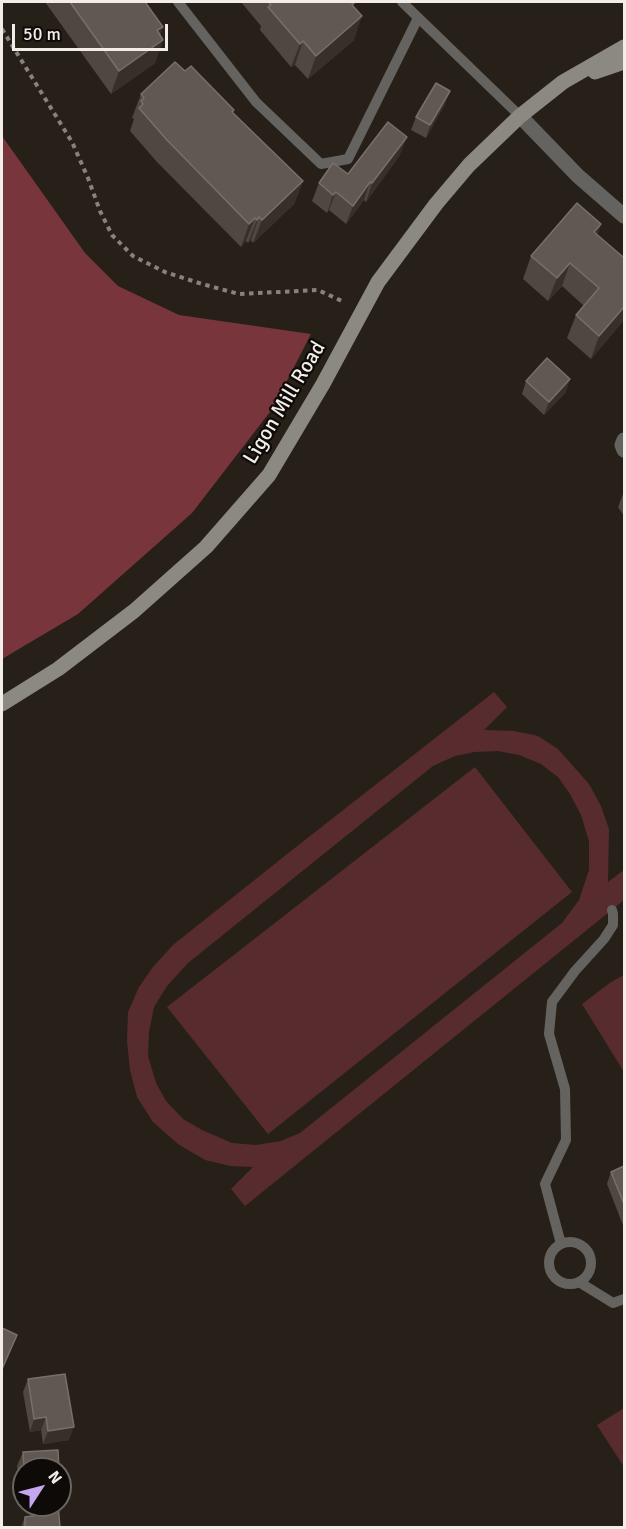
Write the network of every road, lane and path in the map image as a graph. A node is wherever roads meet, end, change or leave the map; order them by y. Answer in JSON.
{"nodes":[{"id":1,"x":177,"y":2,"type":"edge"},
{"id":2,"x":402,"y":2,"type":"edge"},
{"id":3,"x":418,"y":18,"type":"junction"},
{"id":4,"x":2,"y":29,"type":"edge"},
{"id":5,"x":624,"y":47,"type":"edge"},
{"id":6,"x":624,"y":62,"type":"edge"},
{"id":7,"x":563,"y":82,"type":"junction"},
{"id":8,"x":520,"y":116,"type":"junction"},
{"id":9,"x":624,"y":216,"type":"edge"},
{"id":10,"x":344,"y":302,"type":"dead end"},
{"id":11,"x":624,"y":440,"type":"edge"},
{"id":12,"x":624,"y":450,"type":"edge"},
{"id":13,"x":2,"y":704,"type":"edge"},
{"id":14,"x":612,"y":910,"type":"dead end"},
{"id":15,"x":561,"y":1244,"type":"junction"},
{"id":16,"x":579,"y":1282,"type":"junction"},
{"id":17,"x":624,"y":1299,"type":"edge"}],
"edges":[{"from":1,"to":3,"type":"lane"},
{"from":2,"to":3,"type":"lane"},
{"from":3,"to":8,"type":"lane"},
{"from":4,"to":10,"type":"path"},
{"from":5,"to":7,"type":"main road","name":"Ligon Mill Road"},
{"from":6,"to":7,"type":"main road","name":"Ligon Mill Road"},
{"from":7,"to":8,"type":"main road","name":"Ligon Mill Road"},
{"from":8,"to":9,"type":"street"},
{"from":8,"to":13,"type":"main road","name":"Ligon Mill Road"},
{"from":11,"to":12,"type":"street"},
{"from":14,"to":15,"type":"lane"},
{"from":15,"to":16,"type":"lane"},
{"from":15,"to":16,"type":"lane"},
{"from":16,"to":17,"type":"lane"}]}
